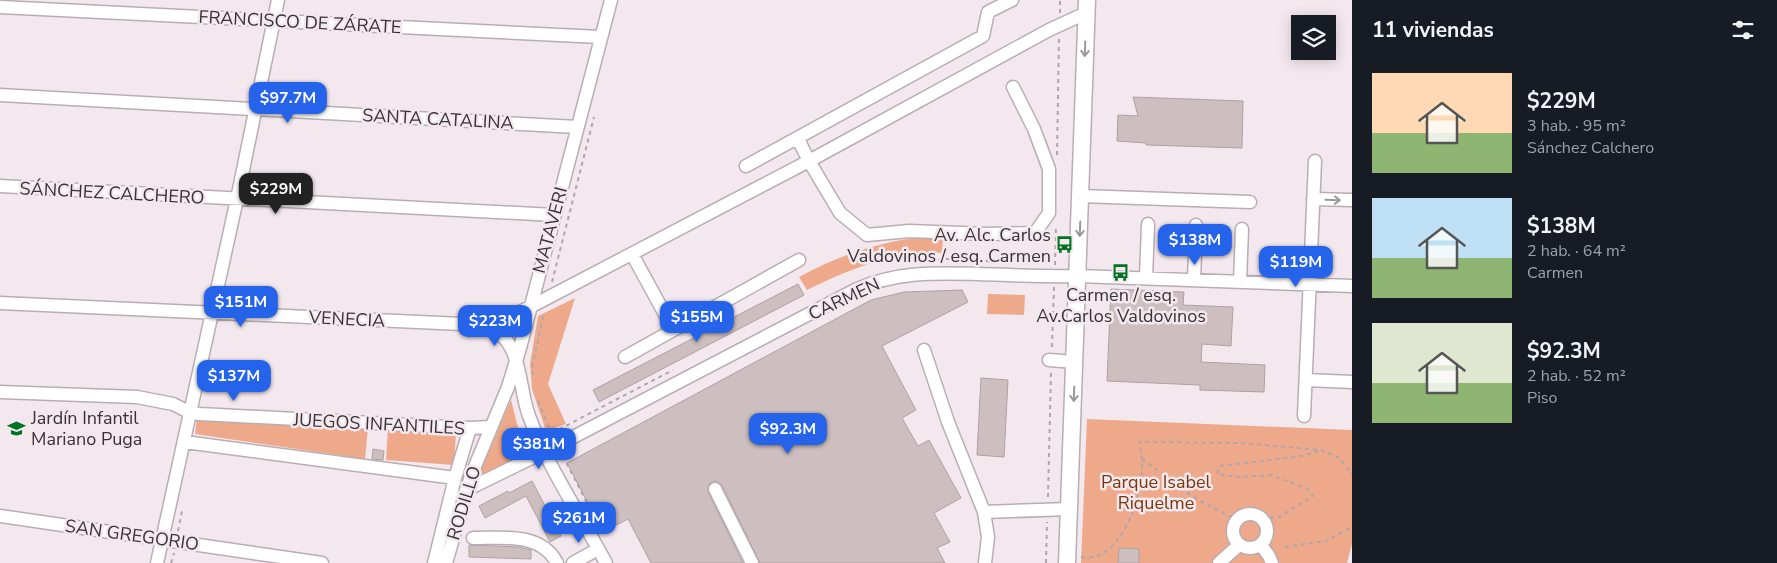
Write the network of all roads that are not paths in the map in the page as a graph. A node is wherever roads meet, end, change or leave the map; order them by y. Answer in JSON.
{"nodes":[{"id":1,"x":278,"y":0,"type":"edge"},
{"id":2,"x":611,"y":0,"type":"edge"},
{"id":3,"x":1012,"y":0,"type":"edge"},
{"id":4,"x":1087,"y":6,"type":"edge"},
{"id":5,"x":0,"y":7,"type":"edge"},
{"id":6,"x":274,"y":21,"type":"junction"},
{"id":7,"x":600,"y":37,"type":"junction"},
{"id":8,"x":1013,"y":87,"type":"dead end"},
{"id":9,"x":0,"y":95,"type":"edge"},
{"id":10,"x":255,"y":109,"type":"junction"},
{"id":11,"x":577,"y":127,"type":"junction"},
{"id":12,"x":798,"y":139,"type":"junction"},
{"id":13,"x":809,"y":161,"type":"junction"},
{"id":14,"x":1315,"y":161,"type":"dead end"},
{"id":15,"x":746,"y":166,"type":"dead end"},
{"id":16,"x":0,"y":186,"type":"edge"},
{"id":17,"x":1081,"y":196,"type":"junction"},
{"id":18,"x":237,"y":199,"type":"junction"},
{"id":19,"x":1313,"y":199,"type":"junction"},
{"id":20,"x":1352,"y":200,"type":"edge"},
{"id":21,"x":1250,"y":202,"type":"dead end"},
{"id":22,"x":554,"y":216,"type":"junction"},
{"id":23,"x":1148,"y":224,"type":"dead end"},
{"id":24,"x":1196,"y":225,"type":"dead end"},
{"id":25,"x":1242,"y":229,"type":"dead end"},
{"id":26,"x":632,"y":254,"type":"junction"},
{"id":27,"x":799,"y":260,"type":"dead end"},
{"id":28,"x":1078,"y":276,"type":"junction"},
{"id":29,"x":1146,"y":278,"type":"junction"},
{"id":30,"x":1194,"y":280,"type":"junction"},
{"id":31,"x":1240,"y":282,"type":"junction"},
{"id":32,"x":1310,"y":284,"type":"junction"},
{"id":33,"x":1352,"y":286,"type":"edge"},
{"id":34,"x":0,"y":303,"type":"edge"},
{"id":35,"x":530,"y":307,"type":"junction"},
{"id":36,"x":212,"y":312,"type":"junction"},
{"id":37,"x":484,"y":325,"type":"junction"},
{"id":38,"x":673,"y":329,"type":"junction"},
{"id":39,"x":924,"y":350,"type":"dead end"},
{"id":40,"x":625,"y":357,"type":"dead end"},
{"id":41,"x":516,"y":359,"type":"junction"},
{"id":42,"x":1049,"y":360,"type":"dead end"},
{"id":43,"x":1075,"y":362,"type":"junction"},
{"id":44,"x":1306,"y":380,"type":"junction"},
{"id":45,"x":1352,"y":382,"type":"edge"},
{"id":46,"x":0,"y":392,"type":"edge"},
{"id":47,"x":191,"y":413,"type":"junction"},
{"id":48,"x":1304,"y":416,"type":"dead end"},
{"id":49,"x":490,"y":427,"type":"junction"},
{"id":50,"x":470,"y":428,"type":"junction"},
{"id":51,"x":185,"y":442,"type":"junction"},
{"id":52,"x":544,"y":452,"type":"junction"},
{"id":53,"x":455,"y":478,"type":"junction"},
{"id":54,"x":715,"y":489,"type":"dead end"},
{"id":55,"x":466,"y":490,"type":"junction"},
{"id":56,"x":1069,"y":509,"type":"junction"},
{"id":57,"x":984,"y":512,"type":"junction"},
{"id":58,"x":0,"y":516,"type":"edge"},
{"id":59,"x":474,"y":538,"type":"dead end"},
{"id":60,"x":163,"y":540,"type":"junction"},
{"id":61,"x":1239,"y":545,"type":"junction"},
{"id":62,"x":1261,"y":545,"type":"junction"},
{"id":63,"x":598,"y":549,"type":"junction"},
{"id":64,"x":1067,"y":560,"type":"edge"},
{"id":65,"x":157,"y":563,"type":"edge"},
{"id":66,"x":322,"y":563,"type":"edge"},
{"id":67,"x":434,"y":563,"type":"edge"},
{"id":68,"x":446,"y":563,"type":"edge"},
{"id":69,"x":557,"y":563,"type":"edge"},
{"id":70,"x":574,"y":563,"type":"edge"},
{"id":71,"x":606,"y":563,"type":"edge"},
{"id":72,"x":752,"y":563,"type":"edge"},
{"id":73,"x":985,"y":563,"type":"edge"},
{"id":74,"x":1219,"y":563,"type":"edge"},
{"id":75,"x":1272,"y":563,"type":"edge"}],
"edges":[{"from":1,"to":6,"type":"street"},
{"from":2,"to":7,"type":"street","name":"MATAVERI"},
{"from":3,"to":12,"type":"street"},
{"from":4,"to":13,"type":"street","name":"VENECIA"},
{"from":4,"to":17,"type":"main road","one_way":true},
{"from":5,"to":6,"type":"street","name":"FRANCISCO DE ZÁRATE"},
{"from":6,"to":7,"type":"street","name":"FRANCISCO DE ZÁRATE"},
{"from":6,"to":10,"type":"street"},
{"from":7,"to":11,"type":"street","name":"MATAVERI"},
{"from":8,"to":13,"type":"street"},
{"from":9,"to":10,"type":"street","name":"SANTA CATALINA"},
{"from":10,"to":11,"type":"street","name":"SANTA CATALINA"},
{"from":10,"to":18,"type":"street"},
{"from":11,"to":22,"type":"street","name":"MATAVERI"},
{"from":12,"to":13,"type":"street"},
{"from":12,"to":15,"type":"street"},
{"from":13,"to":26,"type":"street","name":"VENECIA"},
{"from":14,"to":19,"type":"street"},
{"from":16,"to":18,"type":"street","name":"SÁNCHEZ CALCHERO"},
{"from":17,"to":21,"type":"street"},
{"from":17,"to":28,"type":"main road","one_way":true},
{"from":18,"to":22,"type":"street","name":"SÁNCHEZ CALCHERO"},
{"from":18,"to":36,"type":"street"},
{"from":19,"to":20,"type":"street","one_way":true},
{"from":19,"to":32,"type":"street"},
{"from":22,"to":35,"type":"street","name":"MATAVERI"},
{"from":23,"to":29,"type":"street"},
{"from":24,"to":30,"type":"street"},
{"from":25,"to":31,"type":"street"},
{"from":26,"to":35,"type":"street","name":"VENECIA"},
{"from":26,"to":38,"type":"street"},
{"from":27,"to":38,"type":"street"},
{"from":28,"to":29,"type":"street","name":"CARMEN"},
{"from":28,"to":43,"type":"main road"},
{"from":28,"to":52,"type":"street","name":"CARMEN"},
{"from":29,"to":30,"type":"street","name":"CARMEN"},
{"from":30,"to":31,"type":"street","name":"CARMEN"},
{"from":31,"to":32,"type":"street","name":"CARMEN"},
{"from":32,"to":33,"type":"street","name":"CARMEN"},
{"from":32,"to":44,"type":"street"},
{"from":34,"to":36,"type":"street","name":"VENECIA"},
{"from":35,"to":37,"type":"street","name":"VENECIA"},
{"from":35,"to":41,"type":"street","name":"MATAVERI"},
{"from":36,"to":37,"type":"street","name":"VENECIA"},
{"from":36,"to":47,"type":"street"},
{"from":37,"to":41,"type":"street","name":"VENECIA"},
{"from":38,"to":40,"type":"street"},
{"from":39,"to":57,"type":"street"},
{"from":41,"to":49,"type":"street","name":"RODILLO"},
{"from":41,"to":52,"type":"street","name":"MATAVERI"},
{"from":42,"to":43,"type":"street"},
{"from":43,"to":56,"type":"main road","one_way":true},
{"from":44,"to":45,"type":"street"},
{"from":44,"to":48,"type":"street"},
{"from":46,"to":47,"type":"street","name":"JUEGOS INFANTILES"},
{"from":47,"to":50,"type":"street","name":"JUEGOS INFANTILES"},
{"from":47,"to":51,"type":"street"},
{"from":49,"to":50,"type":"street","name":"JUEGOS INFANTILES"},
{"from":49,"to":55,"type":"street","name":"RODILLO"},
{"from":50,"to":53,"type":"street","name":"RODILLO"},
{"from":51,"to":53,"type":"street","name":"JUEGOS INFANTILES"},
{"from":51,"to":60,"type":"street"},
{"from":52,"to":55,"type":"street","name":"CARMEN"},
{"from":52,"to":63,"type":"street","name":"MATAVERI"},
{"from":53,"to":67,"type":"street","name":"RODILLO"},
{"from":54,"to":72,"type":"street"},
{"from":55,"to":68,"type":"street","name":"RODILLO"},
{"from":56,"to":57,"type":"street"},
{"from":56,"to":64,"type":"main road"},
{"from":57,"to":73,"type":"street"},
{"from":58,"to":60,"type":"street","name":"SAN GREGORIO"},
{"from":59,"to":69,"type":"street"},
{"from":60,"to":65,"type":"street"},
{"from":60,"to":66,"type":"street","name":"SAN GREGORIO"},
{"from":61,"to":62,"type":"street"},
{"from":61,"to":62,"type":"street"},
{"from":61,"to":74,"type":"street"},
{"from":62,"to":75,"type":"street"},
{"from":63,"to":70,"type":"street"},
{"from":63,"to":71,"type":"street","name":"MATAVERI"}]}
